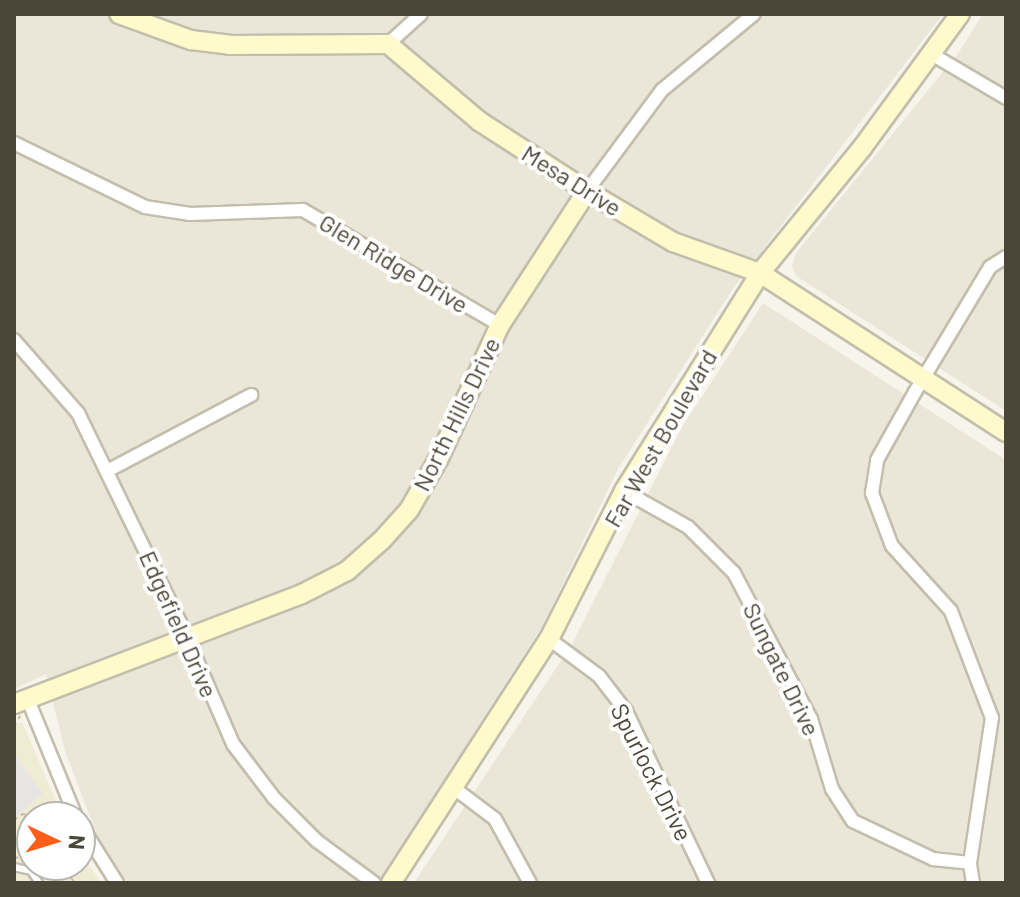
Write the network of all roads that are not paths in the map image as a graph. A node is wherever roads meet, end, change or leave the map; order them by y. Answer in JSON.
{"nodes":[{"id":1,"x":119,"y":14,"type":"edge"},
{"id":2,"x":421,"y":14,"type":"edge"},
{"id":3,"x":754,"y":14,"type":"edge"},
{"id":4,"x":960,"y":14,"type":"edge"},
{"id":5,"x":388,"y":44,"type":"junction"},
{"id":6,"x":933,"y":55,"type":"junction"},
{"id":7,"x":1006,"y":98,"type":"edge"},
{"id":8,"x":14,"y":143,"type":"edge"},
{"id":9,"x":587,"y":191,"type":"junction"},
{"id":10,"x":1006,"y":257,"type":"edge"},
{"id":11,"x":760,"y":273,"type":"junction"},
{"id":12,"x":500,"y":325,"type":"junction"},
{"id":13,"x":14,"y":340,"type":"edge"},
{"id":14,"x":921,"y":380,"type":"junction"},
{"id":15,"x":251,"y":395,"type":"dead end"},
{"id":16,"x":1006,"y":432,"type":"edge"},
{"id":17,"x":109,"y":470,"type":"junction"},
{"id":18,"x":624,"y":491,"type":"junction"},
{"id":19,"x":188,"y":638,"type":"junction"},
{"id":20,"x":549,"y":639,"type":"junction"},
{"id":21,"x":21,"y":706,"type":"edge"},
{"id":22,"x":1006,"y":714,"type":"edge"},
{"id":23,"x":992,"y":718,"type":"junction"},
{"id":24,"x":454,"y":788,"type":"junction"},
{"id":25,"x":68,"y":801,"type":"edge"},
{"id":26,"x":96,"y":850,"type":"edge"},
{"id":27,"x":970,"y":863,"type":"junction"},
{"id":28,"x":14,"y":867,"type":"edge"},
{"id":29,"x":39,"y":883,"type":"edge"},
{"id":30,"x":117,"y":883,"type":"edge"},
{"id":31,"x":374,"y":883,"type":"edge"},
{"id":32,"x":391,"y":883,"type":"edge"},
{"id":33,"x":530,"y":883,"type":"edge"},
{"id":34,"x":708,"y":883,"type":"edge"},
{"id":35,"x":973,"y":883,"type":"edge"}],
"edges":[{"from":1,"to":5,"type":"street"},
{"from":2,"to":5,"type":"street"},
{"from":3,"to":9,"type":"street","name":"North Hills Drive"},
{"from":4,"to":6,"type":"street","name":"Far West Boulevard"},
{"from":5,"to":9,"type":"street","name":"Mesa Drive"},
{"from":6,"to":7,"type":"street"},
{"from":6,"to":11,"type":"street","name":"Far West Boulevard"},
{"from":8,"to":12,"type":"street","name":"Glen Ridge Drive"},
{"from":9,"to":11,"type":"street","name":"Mesa Drive"},
{"from":9,"to":12,"type":"street","name":"North Hills Drive"},
{"from":10,"to":14,"type":"street"},
{"from":11,"to":14,"type":"street","name":"Mesa Drive"},
{"from":11,"to":18,"type":"street","name":"Far West Boulevard"},
{"from":12,"to":19,"type":"street","name":"North Hills Drive"},
{"from":13,"to":17,"type":"street","name":"Edgefield Drive"},
{"from":14,"to":16,"type":"street","name":"Mesa Drive"},
{"from":14,"to":23,"type":"street"},
{"from":15,"to":17,"type":"street"},
{"from":17,"to":19,"type":"street","name":"Edgefield Drive"},
{"from":18,"to":20,"type":"street","name":"Far West Boulevard"},
{"from":18,"to":27,"type":"street","name":"Sungate Drive"},
{"from":19,"to":21,"type":"street","name":"North Hills Drive"},
{"from":19,"to":31,"type":"street","name":"Edgefield Drive"},
{"from":20,"to":24,"type":"street","name":"Far West Boulevard"},
{"from":20,"to":34,"type":"street","name":"Spurlock Drive"},
{"from":21,"to":25,"type":"street"},
{"from":22,"to":23,"type":"street"},
{"from":23,"to":27,"type":"street"},
{"from":24,"to":32,"type":"street","name":"Far West Boulevard"},
{"from":24,"to":33,"type":"street"},
{"from":26,"to":30,"type":"street"},
{"from":27,"to":35,"type":"street"},
{"from":28,"to":29,"type":"lane"}]}
